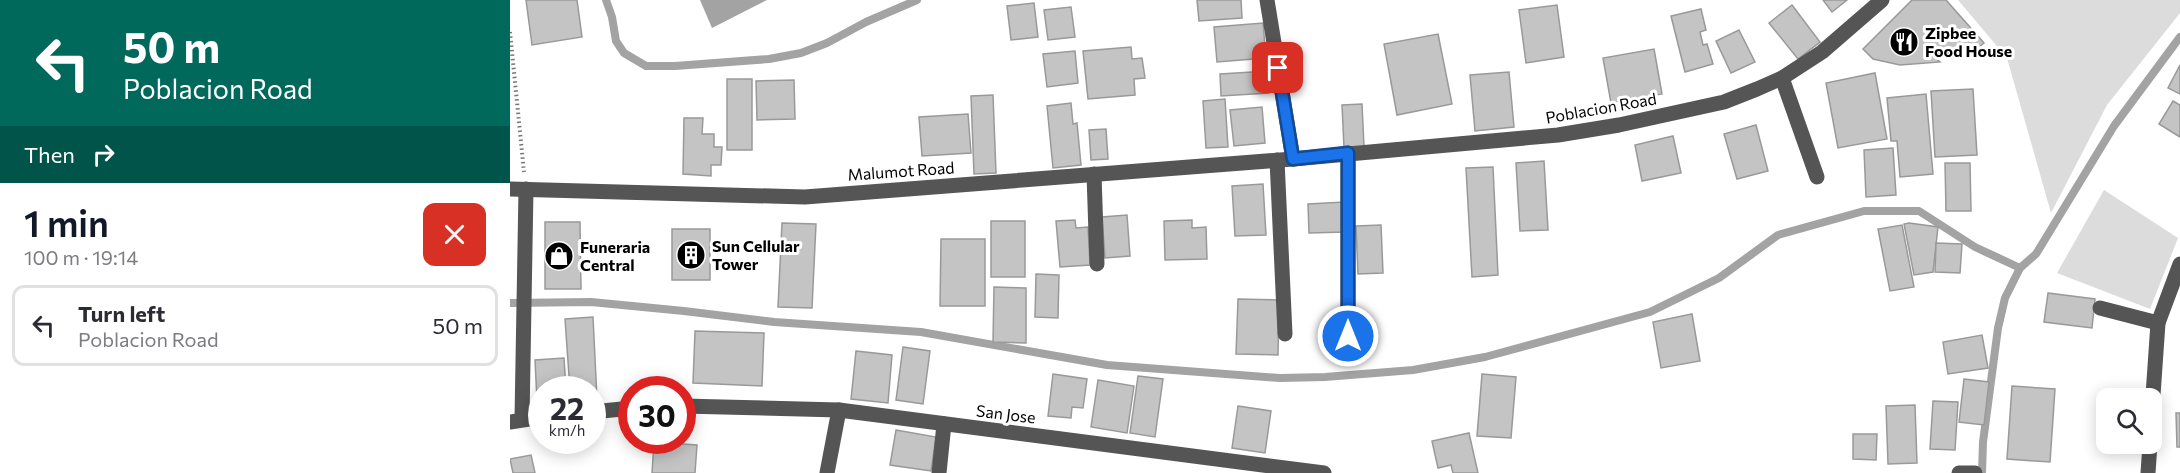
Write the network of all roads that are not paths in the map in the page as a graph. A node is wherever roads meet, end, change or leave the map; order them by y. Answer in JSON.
{"nodes":[{"id":1,"x":1267,"y":0,"type":"edge"},
{"id":2,"x":1882,"y":0,"type":"edge"},
{"id":3,"x":1782,"y":78,"type":"junction"},
{"id":4,"x":1348,"y":153,"type":"junction"},
{"id":5,"x":1293,"y":159,"type":"junction"},
{"id":6,"x":1277,"y":160,"type":"junction"},
{"id":7,"x":1094,"y":174,"type":"junction"},
{"id":8,"x":1817,"y":177,"type":"dead end"},
{"id":9,"x":518,"y":189,"type":"edge"},
{"id":10,"x":1097,"y":264,"type":"dead end"},
{"id":11,"x":2180,"y":264,"type":"edge"},
{"id":12,"x":2100,"y":308,"type":"dead end"},
{"id":13,"x":2158,"y":323,"type":"junction"},
{"id":14,"x":1285,"y":334,"type":"dead end"},
{"id":15,"x":1348,"y":336,"type":"dead end"},
{"id":16,"x":2153,"y":388,"type":"edge"},
{"id":17,"x":696,"y":406,"type":"edge"},
{"id":18,"x":838,"y":410,"type":"junction"},
{"id":19,"x":516,"y":421,"type":"edge"},
{"id":20,"x":944,"y":424,"type":"junction"},
{"id":21,"x":2149,"y":454,"type":"edge"},
{"id":22,"x":827,"y":473,"type":"edge"},
{"id":23,"x":939,"y":473,"type":"edge"},
{"id":24,"x":1324,"y":473,"type":"edge"},
{"id":25,"x":2148,"y":473,"type":"edge"}],
"edges":[{"from":1,"to":5,"type":"street"},
{"from":2,"to":3,"type":"street","name":"Poblacion Road"},
{"from":3,"to":4,"type":"street","name":"Poblacion Road"},
{"from":3,"to":8,"type":"street"},
{"from":4,"to":5,"type":"street","name":"Poblacion Road"},
{"from":4,"to":15,"type":"street"},
{"from":5,"to":6,"type":"street","name":"Malumot Road"},
{"from":6,"to":7,"type":"street","name":"Malumot Road"},
{"from":6,"to":14,"type":"street"},
{"from":7,"to":9,"type":"street","name":"Malumot Road"},
{"from":7,"to":10,"type":"street"},
{"from":9,"to":19,"type":"street"},
{"from":11,"to":13,"type":"street"},
{"from":12,"to":13,"type":"street"},
{"from":13,"to":16,"type":"street"},
{"from":17,"to":18,"type":"street","name":"San Jose"},
{"from":18,"to":20,"type":"street","name":"San Jose"},
{"from":18,"to":22,"type":"street"},
{"from":20,"to":23,"type":"street"},
{"from":20,"to":24,"type":"street","name":"San Jose"},
{"from":21,"to":25,"type":"street"}]}
